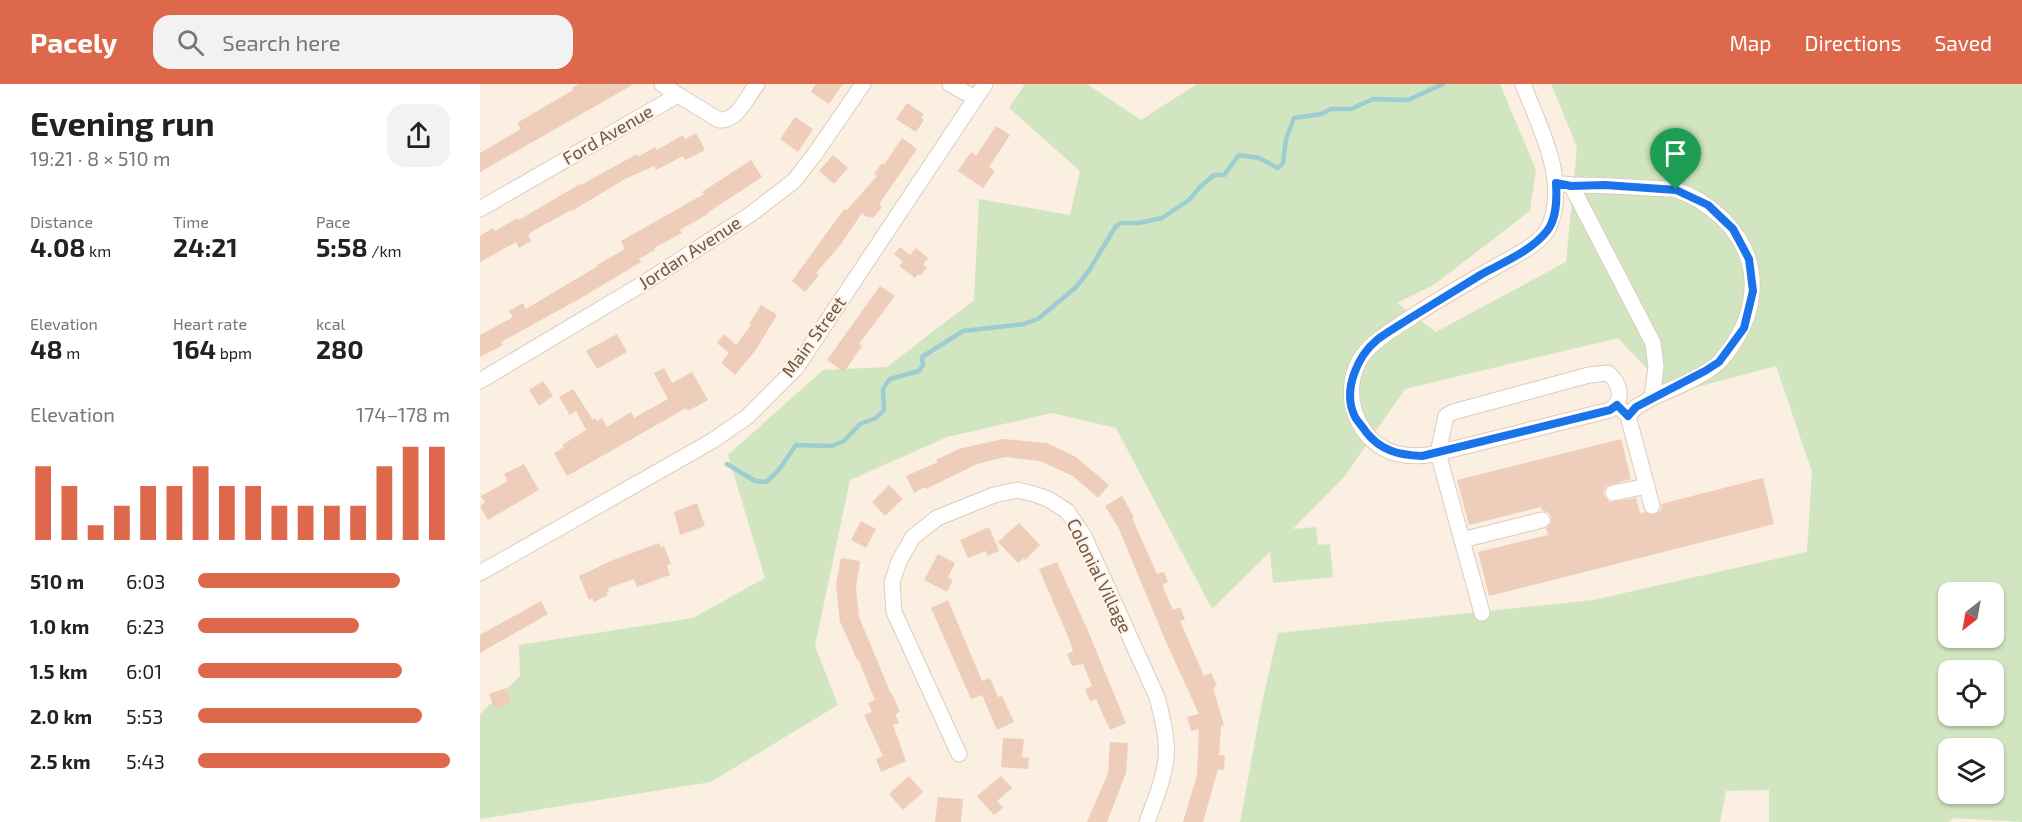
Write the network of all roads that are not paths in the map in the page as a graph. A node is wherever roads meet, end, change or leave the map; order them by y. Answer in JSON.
{"nodes":[{"id":1,"x":662,"y":84,"type":"edge"},
{"id":2,"x":757,"y":84,"type":"edge"},
{"id":3,"x":863,"y":84,"type":"edge"},
{"id":4,"x":950,"y":84,"type":"edge"},
{"id":5,"x":985,"y":84,"type":"edge"},
{"id":6,"x":1523,"y":84,"type":"edge"},
{"id":7,"x":678,"y":95,"type":"junction"},
{"id":8,"x":975,"y":98,"type":"junction"},
{"id":9,"x":1563,"y":184,"type":"junction"},
{"id":10,"x":480,"y":209,"type":"edge"},
{"id":11,"x":480,"y":381,"type":"edge"},
{"id":12,"x":1652,"y":398,"type":"junction"},
{"id":13,"x":1622,"y":410,"type":"junction"},
{"id":14,"x":1438,"y":453,"type":"junction"},
{"id":15,"x":1647,"y":486,"type":"junction"},
{"id":16,"x":1612,"y":494,"type":"dead end"},
{"id":17,"x":1652,"y":506,"type":"dead end"},
{"id":18,"x":1542,"y":520,"type":"dead end"},
{"id":19,"x":1462,"y":540,"type":"junction"},
{"id":20,"x":480,"y":573,"type":"edge"},
{"id":21,"x":1482,"y":613,"type":"dead end"},
{"id":22,"x":959,"y":754,"type":"dead end"},
{"id":23,"x":1148,"y":822,"type":"edge"}],
"edges":[{"from":1,"to":7,"type":"street"},
{"from":2,"to":7,"type":"street"},
{"from":3,"to":11,"type":"street","name":"Jordan Avenue"},
{"from":4,"to":8,"type":"street"},
{"from":5,"to":8,"type":"street","name":"Main Street"},
{"from":6,"to":9,"type":"street"},
{"from":7,"to":10,"type":"street","name":"Ford Avenue"},
{"from":8,"to":20,"type":"street","name":"Main Street"},
{"from":9,"to":12,"type":"street"},
{"from":9,"to":12,"type":"street"},
{"from":9,"to":14,"type":"street"},
{"from":12,"to":13,"type":"street"},
{"from":13,"to":14,"type":"street"},
{"from":13,"to":14,"type":"street"},
{"from":13,"to":15,"type":"street"},
{"from":14,"to":19,"type":"street"},
{"from":15,"to":16,"type":"street"},
{"from":15,"to":17,"type":"street"},
{"from":18,"to":19,"type":"street"},
{"from":19,"to":21,"type":"street"},
{"from":22,"to":23,"type":"street","name":"Colonial Village"}]}
